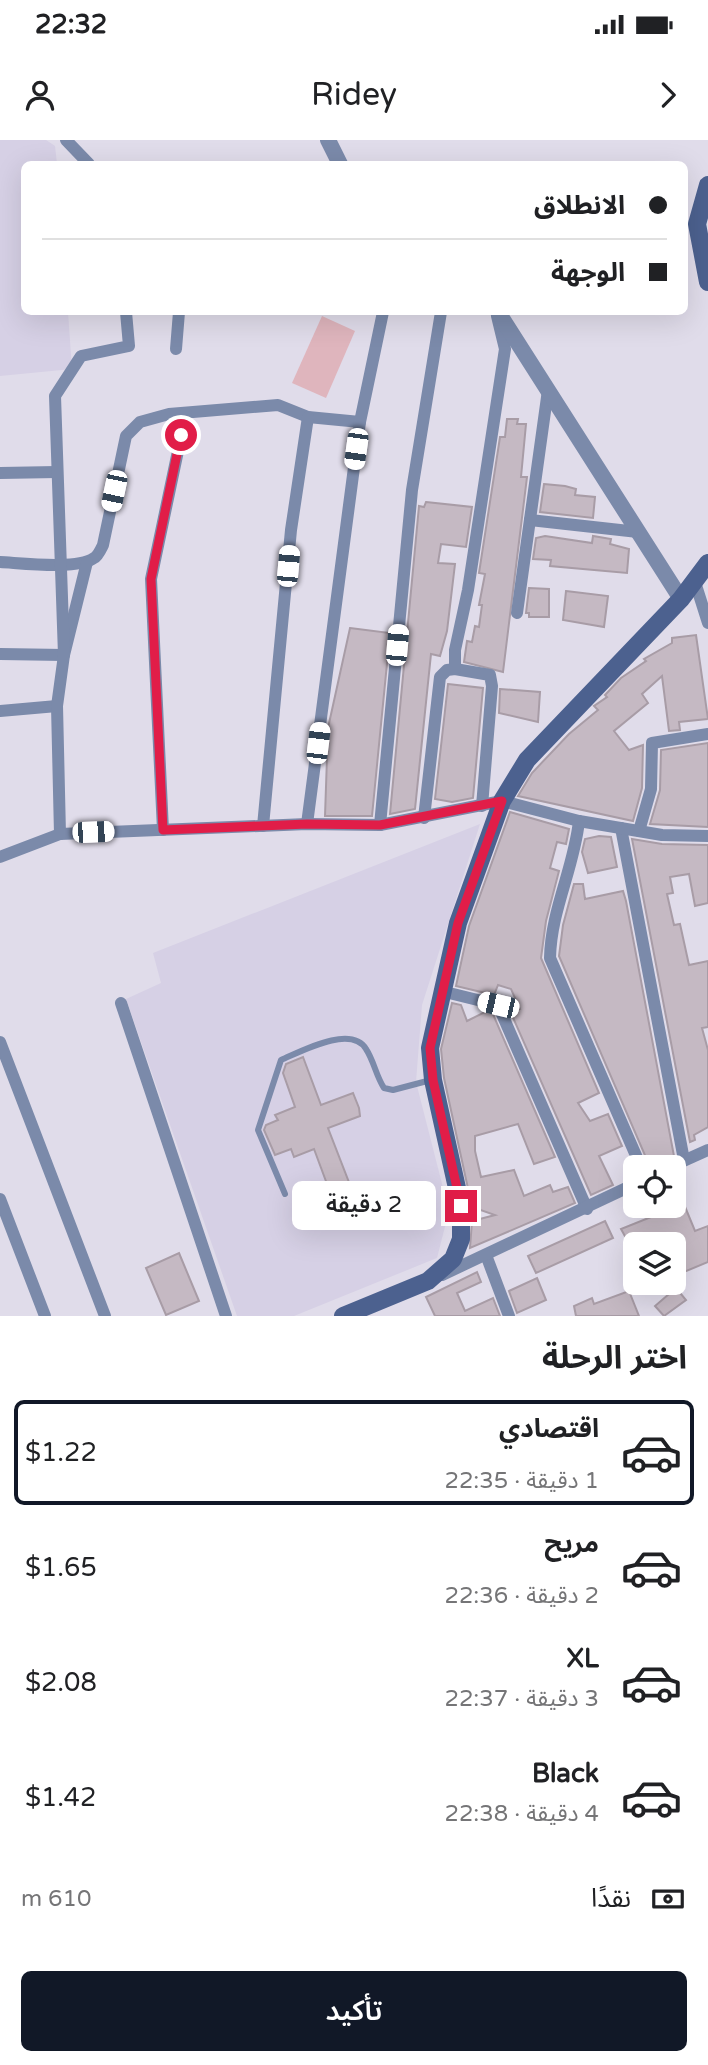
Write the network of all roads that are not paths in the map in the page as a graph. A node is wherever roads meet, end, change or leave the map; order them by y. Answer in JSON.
{"nodes":[{"id":1,"x":66,"y":140,"type":"edge"},
{"id":2,"x":328,"y":140,"type":"edge"},
{"id":3,"x":86,"y":161,"type":"edge"},
{"id":4,"x":338,"y":161,"type":"edge"},
{"id":5,"x":708,"y":185,"type":"edge"},
{"id":6,"x":708,"y":282,"type":"edge"},
{"id":7,"x":126,"y":315,"type":"edge"},
{"id":8,"x":179,"y":315,"type":"edge"},
{"id":9,"x":382,"y":315,"type":"edge"},
{"id":10,"x":441,"y":315,"type":"edge"},
{"id":11,"x":498,"y":315,"type":"edge"},
{"id":12,"x":499,"y":315,"type":"edge"},
{"id":13,"x":176,"y":349,"type":"dead end"},
{"id":14,"x":548,"y":390,"type":"junction"},
{"id":15,"x":186,"y":413,"type":"junction"},
{"id":16,"x":307,"y":417,"type":"junction"},
{"id":17,"x":360,"y":422,"type":"junction"},
{"id":18,"x":57,"y":472,"type":"junction"},
{"id":19,"x":0,"y":473,"type":"edge"},
{"id":20,"x":530,"y":520,"type":"junction"},
{"id":21,"x":638,"y":532,"type":"junction"},
{"id":22,"x":0,"y":562,"type":"edge"},
{"id":23,"x":87,"y":562,"type":"junction"},
{"id":24,"x":708,"y":563,"type":"edge"},
{"id":25,"x":59,"y":564,"type":"junction"},
{"id":26,"x":695,"y":582,"type":"junction"},
{"id":27,"x":681,"y":598,"type":"junction"},
{"id":28,"x":517,"y":613,"type":"dead end"},
{"id":29,"x":708,"y":623,"type":"edge"},
{"id":30,"x":0,"y":654,"type":"edge"},
{"id":31,"x":64,"y":655,"type":"junction"},
{"id":32,"x":455,"y":669,"type":"junction"},
{"id":33,"x":57,"y":706,"type":"junction"},
{"id":34,"x":0,"y":710,"type":"edge"},
{"id":35,"x":708,"y":734,"type":"edge"},
{"id":36,"x":502,"y":801,"type":"junction"},
{"id":37,"x":482,"y":806,"type":"junction"},
{"id":38,"x":424,"y":818,"type":"junction"},
{"id":39,"x":579,"y":821,"type":"junction"},
{"id":40,"x":307,"y":824,"type":"junction"},
{"id":41,"x":380,"y":825,"type":"junction"},
{"id":42,"x":263,"y":826,"type":"junction"},
{"id":43,"x":621,"y":828,"type":"junction"},
{"id":44,"x":163,"y":830,"type":"junction"},
{"id":45,"x":639,"y":831,"type":"junction"},
{"id":46,"x":60,"y":834,"type":"junction"},
{"id":47,"x":708,"y":836,"type":"edge"},
{"id":48,"x":0,"y":857,"type":"edge"},
{"id":49,"x":441,"y":991,"type":"junction"},
{"id":50,"x":121,"y":1003,"type":"dead end"},
{"id":51,"x":0,"y":1042,"type":"edge"},
{"id":52,"x":433,"y":1080,"type":"junction"},
{"id":53,"x":708,"y":1150,"type":"edge"},
{"id":54,"x":635,"y":1155,"type":"edge"},
{"id":55,"x":683,"y":1155,"type":"edge"},
{"id":56,"x":686,"y":1159,"type":"edge"},
{"id":57,"x":623,"y":1190,"type":"edge"},
{"id":58,"x":285,"y":1194,"type":"dead end"},
{"id":59,"x":0,"y":1199,"type":"edge"},
{"id":60,"x":587,"y":1209,"type":"junction"},
{"id":61,"x":485,"y":1255,"type":"junction"},
{"id":62,"x":428,"y":1281,"type":"junction"},
{"id":63,"x":365,"y":1312,"type":"edge"},
{"id":64,"x":222,"y":1314,"type":"edge"},
{"id":65,"x":45,"y":1316,"type":"edge"},
{"id":66,"x":105,"y":1316,"type":"edge"},
{"id":67,"x":343,"y":1316,"type":"edge"},
{"id":68,"x":509,"y":1316,"type":"edge"}],
"edges":[{"from":1,"to":3,"type":"street"},
{"from":2,"to":4,"type":"street"},
{"from":5,"to":6,"type":"main road"},
{"from":7,"to":18,"type":"street"},
{"from":8,"to":13,"type":"street"},
{"from":9,"to":17,"type":"street"},
{"from":10,"to":41,"type":"street"},
{"from":11,"to":32,"type":"street"},
{"from":12,"to":14,"type":"street"},
{"from":14,"to":20,"type":"street"},
{"from":14,"to":21,"type":"street"},
{"from":15,"to":16,"type":"street"},
{"from":15,"to":23,"type":"street"},
{"from":15,"to":44,"type":"street"},
{"from":16,"to":17,"type":"street"},
{"from":16,"to":42,"type":"street"},
{"from":17,"to":40,"type":"street"},
{"from":18,"to":19,"type":"street"},
{"from":18,"to":25,"type":"street"},
{"from":20,"to":21,"type":"street"},
{"from":20,"to":28,"type":"street"},
{"from":21,"to":27,"type":"street"},
{"from":22,"to":25,"type":"street"},
{"from":23,"to":25,"type":"street"},
{"from":23,"to":31,"type":"street"},
{"from":24,"to":26,"type":"main road"},
{"from":25,"to":31,"type":"street"},
{"from":26,"to":27,"type":"main road"},
{"from":26,"to":29,"type":"street"},
{"from":27,"to":36,"type":"main road"},
{"from":30,"to":31,"type":"street"},
{"from":31,"to":33,"type":"street"},
{"from":32,"to":37,"type":"street"},
{"from":32,"to":38,"type":"street"},
{"from":33,"to":34,"type":"street"},
{"from":33,"to":46,"type":"street"},
{"from":35,"to":45,"type":"street"},
{"from":36,"to":37,"type":"street"},
{"from":36,"to":39,"type":"street"},
{"from":36,"to":49,"type":"main road"},
{"from":37,"to":38,"type":"street"},
{"from":38,"to":41,"type":"street"},
{"from":39,"to":43,"type":"street"},
{"from":39,"to":54,"type":"street"},
{"from":40,"to":41,"type":"street"},
{"from":40,"to":42,"type":"street"},
{"from":42,"to":44,"type":"street"},
{"from":43,"to":45,"type":"street"},
{"from":43,"to":55,"type":"street"},
{"from":44,"to":46,"type":"street"},
{"from":45,"to":47,"type":"street"},
{"from":46,"to":48,"type":"street"},
{"from":49,"to":52,"type":"main road"},
{"from":49,"to":60,"type":"street"},
{"from":50,"to":64,"type":"street"},
{"from":51,"to":66,"type":"street"},
{"from":52,"to":58,"type":"lane"},
{"from":52,"to":62,"type":"main road"},
{"from":53,"to":56,"type":"street"},
{"from":57,"to":60,"type":"street"},
{"from":59,"to":65,"type":"street"},
{"from":60,"to":61,"type":"street"},
{"from":61,"to":62,"type":"street"},
{"from":61,"to":68,"type":"street"},
{"from":62,"to":63,"type":"main road"},
{"from":63,"to":67,"type":"main road"}]}
